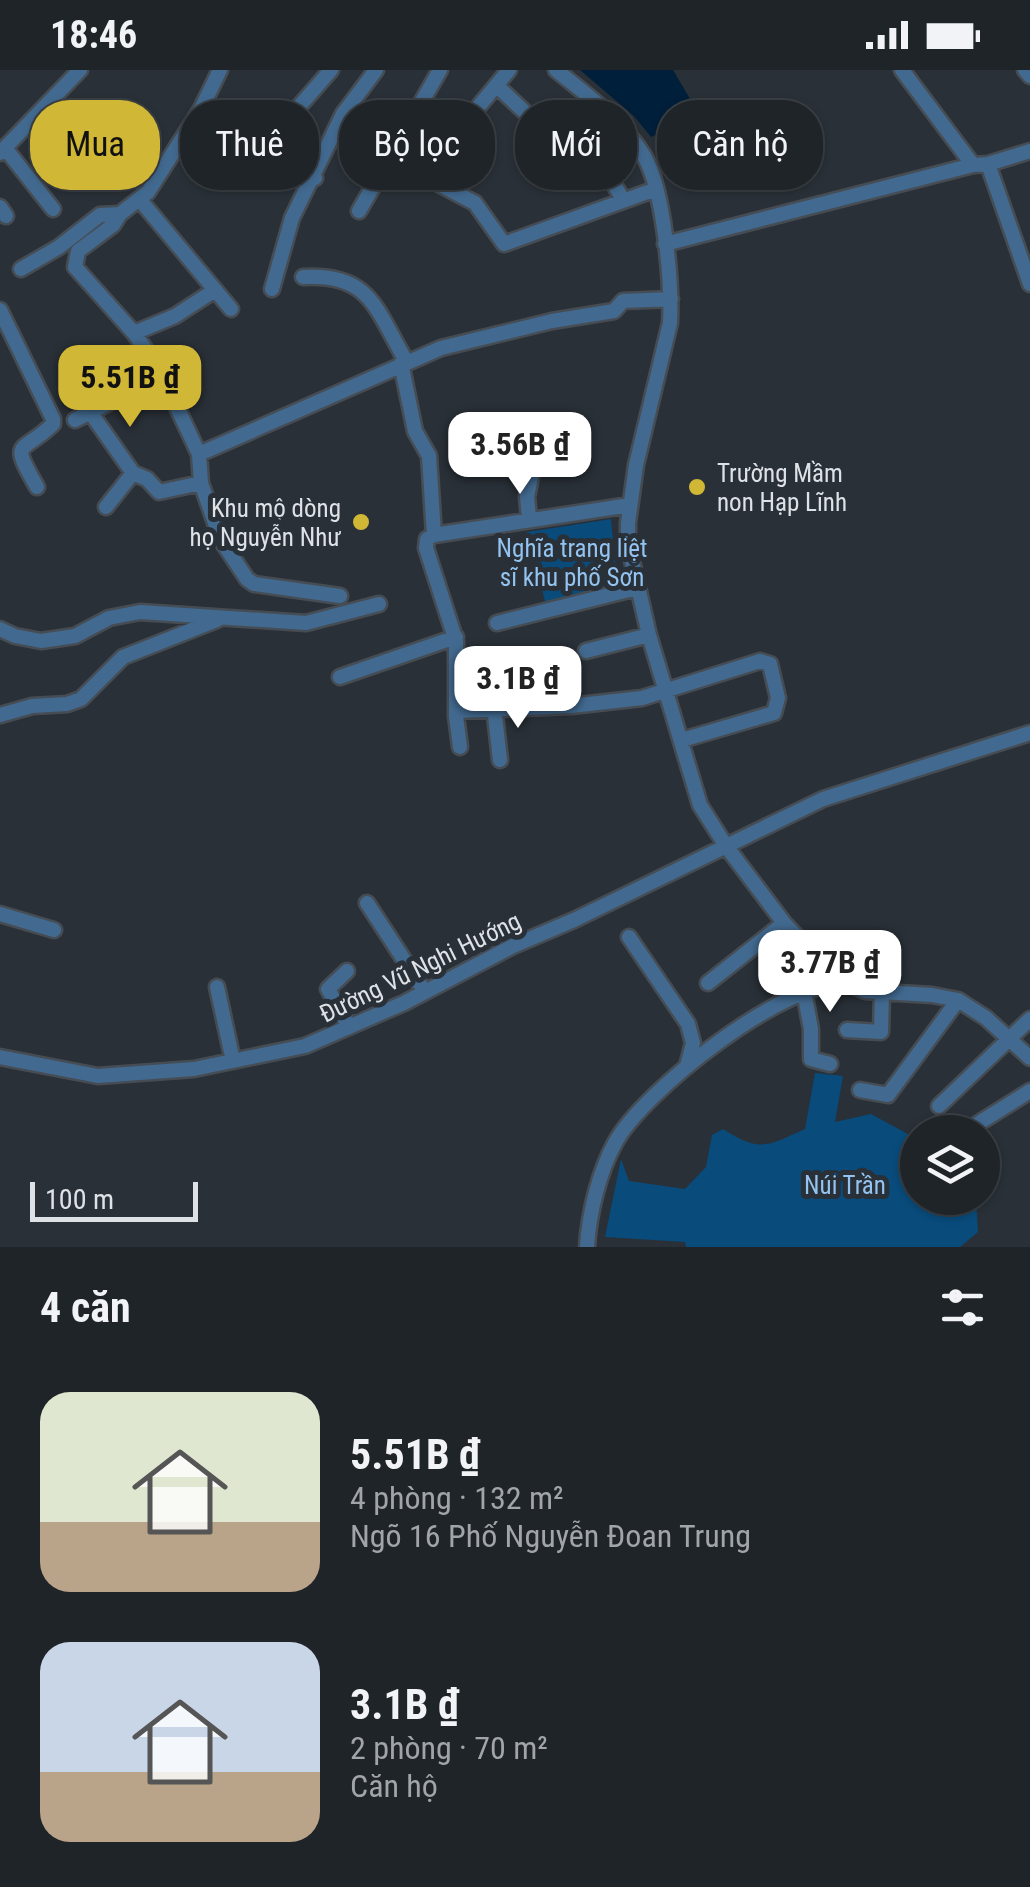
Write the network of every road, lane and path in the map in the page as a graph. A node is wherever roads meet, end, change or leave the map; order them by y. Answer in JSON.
{"nodes":[{"id":1,"x":79,"y":70,"type":"edge"},
{"id":2,"x":220,"y":70,"type":"edge"},
{"id":3,"x":331,"y":70,"type":"edge"},
{"id":4,"x":376,"y":70,"type":"edge"},
{"id":5,"x":510,"y":70,"type":"edge"},
{"id":6,"x":556,"y":70,"type":"edge"},
{"id":7,"x":902,"y":70,"type":"edge"},
{"id":8,"x":1025,"y":70,"type":"edge"},
{"id":9,"x":437,"y":71,"type":"edge"},
{"id":10,"x":1030,"y":76,"type":"edge"},
{"id":11,"x":497,"y":86,"type":"junction"},
{"id":12,"x":205,"y":100,"type":"edge"},
{"id":13,"x":305,"y":100,"type":"edge"},
{"id":14,"x":485,"y":100,"type":"edge"},
{"id":15,"x":180,"y":143,"type":"edge"},
{"id":16,"x":2,"y":151,"type":"edge"},
{"id":17,"x":1030,"y":151,"type":"edge"},
{"id":18,"x":980,"y":165,"type":"junction"},
{"id":19,"x":319,"y":169,"type":"edge"},
{"id":20,"x":656,"y":189,"type":"junction"},
{"id":21,"x":308,"y":190,"type":"edge"},
{"id":22,"x":451,"y":190,"type":"edge"},
{"id":23,"x":622,"y":198,"type":"junction"},
{"id":24,"x":140,"y":200,"type":"junction"},
{"id":25,"x":53,"y":209,"type":"dead end"},
{"id":26,"x":358,"y":211,"type":"dead end"},
{"id":27,"x":120,"y":214,"type":"junction"},
{"id":28,"x":665,"y":244,"type":"junction"},
{"id":29,"x":21,"y":269,"type":"dead end"},
{"id":30,"x":303,"y":277,"type":"dead end"},
{"id":31,"x":1030,"y":284,"type":"edge"},
{"id":32,"x":272,"y":289,"type":"dead end"},
{"id":33,"x":215,"y":290,"type":"junction"},
{"id":34,"x":671,"y":299,"type":"junction"},
{"id":35,"x":0,"y":310,"type":"edge"},
{"id":36,"x":231,"y":310,"type":"dead end"},
{"id":37,"x":134,"y":333,"type":"junction"},
{"id":38,"x":404,"y":362,"type":"junction"},
{"id":39,"x":162,"y":376,"type":"junction"},
{"id":40,"x":90,"y":412,"type":"junction"},
{"id":41,"x":76,"y":420,"type":"dead end"},
{"id":42,"x":200,"y":454,"type":"junction"},
{"id":43,"x":534,"y":457,"type":"dead end"},
{"id":44,"x":133,"y":472,"type":"junction"},
{"id":45,"x":201,"y":483,"type":"junction"},
{"id":46,"x":38,"y":487,"type":"dead end"},
{"id":47,"x":630,"y":505,"type":"junction"},
{"id":48,"x":106,"y":507,"type":"dead end"},
{"id":49,"x":528,"y":518,"type":"junction"},
{"id":50,"x":434,"y":535,"type":"junction"},
{"id":51,"x":638,"y":588,"type":"junction"},
{"id":52,"x":340,"y":596,"type":"dead end"},
{"id":53,"x":379,"y":604,"type":"dead end"},
{"id":54,"x":223,"y":618,"type":"junction"},
{"id":55,"x":497,"y":622,"type":"dead end"},
{"id":56,"x":0,"y":629,"type":"edge"},
{"id":57,"x":649,"y":635,"type":"junction"},
{"id":58,"x":456,"y":638,"type":"junction"},
{"id":59,"x":586,"y":651,"type":"dead end"},
{"id":60,"x":340,"y":677,"type":"dead end"},
{"id":61,"x":666,"y":691,"type":"junction"},
{"id":62,"x":494,"y":707,"type":"junction"},
{"id":63,"x":456,"y":711,"type":"junction"},
{"id":64,"x":0,"y":715,"type":"edge"},
{"id":65,"x":1030,"y":734,"type":"edge"},
{"id":66,"x":682,"y":740,"type":"junction"},
{"id":67,"x":460,"y":747,"type":"dead end"},
{"id":68,"x":500,"y":760,"type":"dead end"},
{"id":69,"x":726,"y":846,"type":"junction"},
{"id":70,"x":367,"y":903,"type":"dead end"},
{"id":71,"x":0,"y":914,"type":"edge"},
{"id":72,"x":784,"y":923,"type":"junction"},
{"id":73,"x":54,"y":930,"type":"dead end"},
{"id":74,"x":629,"y":937,"type":"dead end"},
{"id":75,"x":346,"y":970,"type":"dead end"},
{"id":76,"x":708,"y":982,"type":"dead end"},
{"id":77,"x":846,"y":984,"type":"junction"},
{"id":78,"x":218,"y":987,"type":"dead end"},
{"id":79,"x":425,"y":992,"type":"junction"},
{"id":80,"x":804,"y":992,"type":"junction"},
{"id":81,"x":882,"y":992,"type":"junction"},
{"id":82,"x":958,"y":1000,"type":"junction"},
{"id":83,"x":1030,"y":1019,"type":"edge"},
{"id":84,"x":350,"y":1027,"type":"junction"},
{"id":85,"x":847,"y":1030,"type":"dead end"},
{"id":86,"x":1008,"y":1037,"type":"junction"},
{"id":87,"x":0,"y":1057,"type":"edge"},
{"id":88,"x":1030,"y":1058,"type":"edge"},
{"id":89,"x":232,"y":1061,"type":"junction"},
{"id":90,"x":830,"y":1064,"type":"dead end"},
{"id":91,"x":687,"y":1067,"type":"junction"},
{"id":92,"x":860,"y":1090,"type":"dead end"},
{"id":93,"x":1030,"y":1090,"type":"edge"},
{"id":94,"x":939,"y":1106,"type":"dead end"},
{"id":95,"x":992,"y":1115,"type":"edge"},
{"id":96,"x":587,"y":1247,"type":"edge"}],
"edges":[{"from":1,"to":16,"type":"street"},
{"from":2,"to":12,"type":"street"},
{"from":3,"to":13,"type":"street"},
{"from":4,"to":19,"type":"street"},
{"from":5,"to":11,"type":"street"},
{"from":6,"to":20,"type":"street"},
{"from":7,"to":18,"type":"street"},
{"from":8,"to":10,"type":"street"},
{"from":9,"to":26,"type":"street"},
{"from":11,"to":14,"type":"street"},
{"from":11,"to":23,"type":"street"},
{"from":15,"to":24,"type":"street"},
{"from":16,"to":25,"type":"street"},
{"from":17,"to":18,"type":"street"},
{"from":18,"to":28,"type":"street"},
{"from":18,"to":31,"type":"street"},
{"from":20,"to":23,"type":"street"},
{"from":20,"to":28,"type":"street"},
{"from":21,"to":32,"type":"street"},
{"from":22,"to":23,"type":"street"},
{"from":24,"to":27,"type":"street"},
{"from":24,"to":33,"type":"street"},
{"from":27,"to":29,"type":"street"},
{"from":27,"to":37,"type":"street"},
{"from":28,"to":34,"type":"street"},
{"from":30,"to":38,"type":"street"},
{"from":33,"to":36,"type":"street"},
{"from":33,"to":37,"type":"street"},
{"from":34,"to":38,"type":"street"},
{"from":34,"to":47,"type":"street"},
{"from":35,"to":46,"type":"street"},
{"from":37,"to":39,"type":"street"},
{"from":38,"to":42,"type":"street"},
{"from":38,"to":50,"type":"street"},
{"from":39,"to":40,"type":"street"},
{"from":39,"to":42,"type":"street"},
{"from":40,"to":41,"type":"street"},
{"from":40,"to":44,"type":"street"},
{"from":42,"to":45,"type":"street"},
{"from":43,"to":49,"type":"street"},
{"from":44,"to":45,"type":"street"},
{"from":44,"to":48,"type":"street"},
{"from":45,"to":52,"type":"street"},
{"from":47,"to":49,"type":"street"},
{"from":47,"to":51,"type":"street"},
{"from":49,"to":50,"type":"street"},
{"from":50,"to":58,"type":"street"},
{"from":51,"to":55,"type":"street"},
{"from":51,"to":57,"type":"street"},
{"from":53,"to":54,"type":"street"},
{"from":54,"to":56,"type":"street"},
{"from":54,"to":64,"type":"street"},
{"from":57,"to":59,"type":"street"},
{"from":57,"to":61,"type":"street"},
{"from":58,"to":60,"type":"street"},
{"from":58,"to":63,"type":"street"},
{"from":61,"to":62,"type":"street"},
{"from":61,"to":66,"type":"street"},
{"from":61,"to":66,"type":"street"},
{"from":62,"to":63,"type":"street"},
{"from":62,"to":68,"type":"street"},
{"from":63,"to":67,"type":"street"},
{"from":65,"to":69,"type":"street","name":"Đường Vũ Nghi Hướng"},
{"from":66,"to":69,"type":"street"},
{"from":69,"to":72,"type":"street"},
{"from":69,"to":79,"type":"street","name":"Đường Vũ Nghi Hướng"},
{"from":70,"to":79,"type":"street"},
{"from":71,"to":73,"type":"street"},
{"from":72,"to":76,"type":"street"},
{"from":72,"to":77,"type":"street"},
{"from":74,"to":91,"type":"street"},
{"from":75,"to":84,"type":"street"},
{"from":77,"to":80,"type":"street"},
{"from":77,"to":81,"type":"street"},
{"from":78,"to":89,"type":"street"},
{"from":79,"to":84,"type":"street","name":"Đường Vũ Nghi Hướng"},
{"from":80,"to":90,"type":"street"},
{"from":80,"to":91,"type":"street"},
{"from":81,"to":82,"type":"street"},
{"from":81,"to":85,"type":"street"},
{"from":82,"to":86,"type":"street"},
{"from":82,"to":92,"type":"street"},
{"from":83,"to":86,"type":"street"},
{"from":84,"to":89,"type":"street","name":"Đường Vũ Nghi Hướng"},
{"from":86,"to":88,"type":"street"},
{"from":86,"to":94,"type":"street"},
{"from":87,"to":89,"type":"street","name":"Đường Vũ Nghi Hướng"},
{"from":91,"to":96,"type":"street"},
{"from":93,"to":95,"type":"street"}]}
